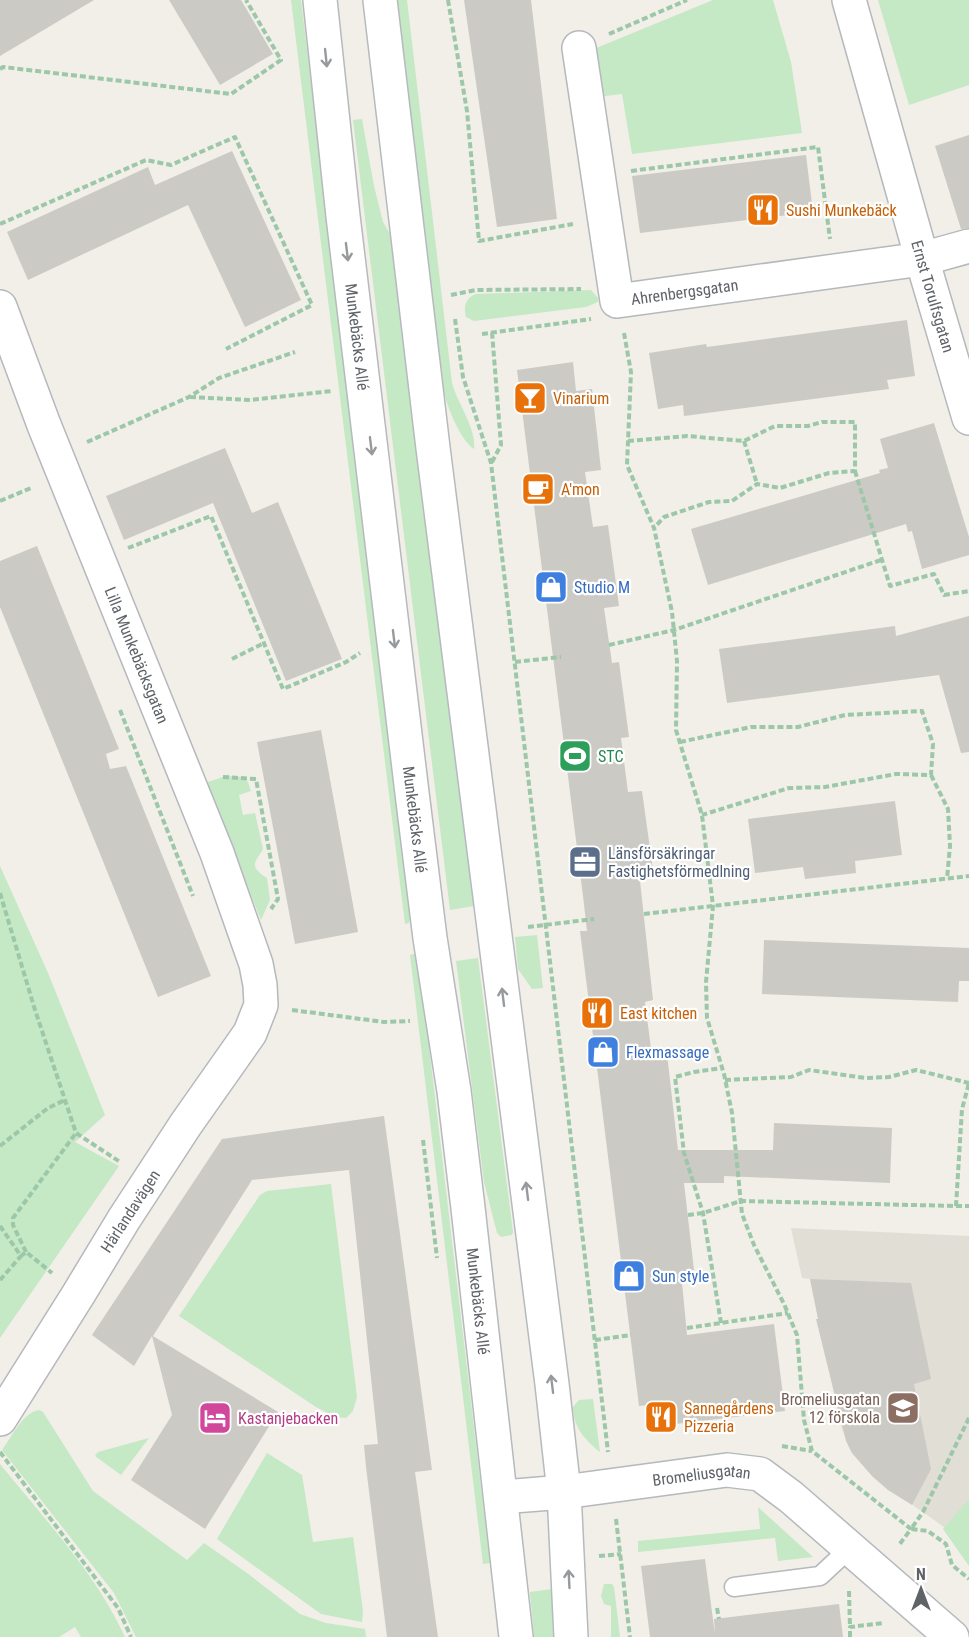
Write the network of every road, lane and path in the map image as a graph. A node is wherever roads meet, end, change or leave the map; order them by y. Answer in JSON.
{"nodes":[{"id":1,"x":246,"y":0,"type":"edge"},
{"id":2,"x":320,"y":0,"type":"edge"},
{"id":3,"x":380,"y":0,"type":"edge"},
{"id":4,"x":448,"y":0,"type":"edge"},
{"id":5,"x":687,"y":0,"type":"edge"},
{"id":6,"x":849,"y":0,"type":"edge"},
{"id":7,"x":579,"y":48,"type":"joint"},
{"id":8,"x":0,"y":69,"type":"edge"},
{"id":9,"x":598,"y":175,"type":"junction"},
{"id":10,"x":604,"y":219,"type":"junction"},
{"id":11,"x":0,"y":224,"type":"edge"},
{"id":12,"x":969,"y":246,"type":"edge"},
{"id":13,"x":922,"y":259,"type":"junction"},
{"id":14,"x":834,"y":271,"type":"junction"},
{"id":15,"x":450,"y":284,"type":"dead end"},
{"id":16,"x":612,"y":305,"type":"junction"},
{"id":17,"x":312,"y":306,"type":"junction"},
{"id":18,"x":321,"y":306,"type":"dead end"},
{"id":19,"x":0,"y":307,"type":"edge"},
{"id":20,"x":455,"y":319,"type":"dead end"},
{"id":21,"x":492,"y":333,"type":"junction"},
{"id":22,"x":482,"y":334,"type":"dead end"},
{"id":23,"x":626,"y":342,"type":"dead end"},
{"id":24,"x":226,"y":349,"type":"dead end"},
{"id":25,"x":295,"y":352,"type":"dead end"},
{"id":26,"x":333,"y":391,"type":"dead end"},
{"id":27,"x":189,"y":397,"type":"junction"},
{"id":28,"x":969,"y":418,"type":"edge"},
{"id":29,"x":628,"y":441,"type":"junction"},
{"id":30,"x":744,"y":441,"type":"junction"},
{"id":31,"x":57,"y":455,"type":"junction"},
{"id":32,"x":491,"y":463,"type":"junction"},
{"id":33,"x":855,"y":471,"type":"junction"},
{"id":34,"x":757,"y":484,"type":"junction"},
{"id":35,"x":35,"y":499,"type":"dead end"},
{"id":36,"x":0,"y":501,"type":"edge"},
{"id":37,"x":654,"y":528,"type":"junction"},
{"id":38,"x":99,"y":560,"type":"junction"},
{"id":39,"x":881,"y":560,"type":"junction"},
{"id":40,"x":969,"y":591,"type":"edge"},
{"id":41,"x":674,"y":630,"type":"junction"},
{"id":42,"x":264,"y":643,"type":"junction"},
{"id":43,"x":609,"y":645,"type":"dead end"},
{"id":44,"x":364,"y":651,"type":"dead end"},
{"id":45,"x":561,"y":657,"type":"dead end"},
{"id":46,"x":232,"y":659,"type":"dead end"},
{"id":47,"x":515,"y":662,"type":"junction"},
{"id":48,"x":117,"y":705,"type":"dead end"},
{"id":49,"x":680,"y":742,"type":"junction"},
{"id":50,"x":185,"y":775,"type":"junction"},
{"id":51,"x":931,"y":775,"type":"junction"},
{"id":52,"x":702,"y":815,"type":"junction"},
{"id":53,"x":969,"y":876,"type":"edge"},
{"id":54,"x":947,"y":879,"type":"junction"},
{"id":55,"x":0,"y":893,"type":"edge"},
{"id":56,"x":196,"y":903,"type":"dead end"},
{"id":57,"x":712,"y":906,"type":"junction"},
{"id":58,"x":644,"y":914,"type":"dead end"},
{"id":59,"x":594,"y":919,"type":"dead end"},
{"id":60,"x":546,"y":924,"type":"junction"},
{"id":61,"x":250,"y":942,"type":"junction"},
{"id":62,"x":261,"y":1005,"type":"junction"},
{"id":63,"x":410,"y":1021,"type":"dead end"},
{"id":64,"x":722,"y":1068,"type":"junction"},
{"id":65,"x":725,"y":1080,"type":"junction"},
{"id":66,"x":969,"y":1083,"type":"edge"},
{"id":67,"x":65,"y":1100,"type":"junction"},
{"id":68,"x":76,"y":1133,"type":"junction"},
{"id":69,"x":0,"y":1146,"type":"edge"},
{"id":70,"x":122,"y":1163,"type":"dead end"},
{"id":71,"x":741,"y":1201,"type":"junction"},
{"id":72,"x":956,"y":1206,"type":"junction"},
{"id":73,"x":969,"y":1206,"type":"edge"},
{"id":74,"x":703,"y":1213,"type":"junction"},
{"id":75,"x":688,"y":1215,"type":"dead end"},
{"id":76,"x":0,"y":1226,"type":"edge"},
{"id":77,"x":26,"y":1252,"type":"junction"},
{"id":78,"x":21,"y":1256,"type":"junction"},
{"id":79,"x":0,"y":1280,"type":"edge"},
{"id":80,"x":78,"y":1295,"type":"junction"},
{"id":81,"x":788,"y":1313,"type":"junction"},
{"id":82,"x":721,"y":1323,"type":"junction"},
{"id":83,"x":687,"y":1328,"type":"dead end"},
{"id":84,"x":631,"y":1335,"type":"dead end"},
{"id":85,"x":595,"y":1340,"type":"junction"},
{"id":86,"x":969,"y":1418,"type":"edge"},
{"id":87,"x":0,"y":1419,"type":"edge"},
{"id":88,"x":0,"y":1452,"type":"edge"},
{"id":89,"x":612,"y":1486,"type":"junction"},
{"id":90,"x":564,"y":1492,"type":"junction"},
{"id":91,"x":501,"y":1497,"type":"junction"},
{"id":92,"x":911,"y":1529,"type":"junction"},
{"id":93,"x":850,"y":1548,"type":"junction"},
{"id":94,"x":878,"y":1573,"type":"junction"},
{"id":95,"x":969,"y":1579,"type":"edge"},
{"id":96,"x":734,"y":1587,"type":"dead end"},
{"id":97,"x":131,"y":1637,"type":"edge"},
{"id":98,"x":516,"y":1637,"type":"edge"},
{"id":99,"x":571,"y":1637,"type":"edge"},
{"id":100,"x":630,"y":1637,"type":"edge"},
{"id":101,"x":952,"y":1637,"type":"edge"}],
"edges":[{"from":1,"to":8,"type":"path"},
{"from":2,"to":91,"type":"street","name":"Munkebäcks Allé","one_way":true},
{"from":90,"to":3,"type":"street","one_way":true},
{"from":4,"to":10,"type":"path"},
{"from":5,"to":7,"type":"path"},
{"from":6,"to":13,"type":"street","name":"Ernst Torulfsgatan"},
{"from":7,"to":9,"type":"street","name":"Ahrenbergsgatan"},
{"from":9,"to":10,"type":"street","name":"Ahrenbergsgatan"},
{"from":9,"to":14,"type":"path"},
{"from":10,"to":16,"type":"street","name":"Ahrenbergsgatan"},
{"from":11,"to":17,"type":"path"},
{"from":12,"to":13,"type":"street","name":"Ahrenbergsgatan"},
{"from":13,"to":14,"type":"street","name":"Ahrenbergsgatan"},
{"from":13,"to":28,"type":"street","name":"Ernst Torulfsgatan"},
{"from":14,"to":16,"type":"street","name":"Ahrenbergsgatan"},
{"from":15,"to":16,"type":"path"},
{"from":16,"to":21,"type":"path"},
{"from":17,"to":18,"type":"path"},
{"from":17,"to":24,"type":"path"},
{"from":19,"to":31,"type":"street","name":"Lilla Munkebäcksgatan"},
{"from":20,"to":32,"type":"path"},
{"from":21,"to":22,"type":"path"},
{"from":21,"to":32,"type":"path"},
{"from":23,"to":29,"type":"path"},
{"from":25,"to":27,"type":"path"},
{"from":26,"to":27,"type":"path"},
{"from":27,"to":31,"type":"path"},
{"from":29,"to":30,"type":"path"},
{"from":29,"to":37,"type":"path"},
{"from":30,"to":33,"type":"path"},
{"from":30,"to":34,"type":"path"},
{"from":31,"to":38,"type":"street","name":"Lilla Munkebäcksgatan"},
{"from":32,"to":47,"type":"path"},
{"from":33,"to":34,"type":"path"},
{"from":33,"to":39,"type":"path"},
{"from":34,"to":37,"type":"path"},
{"from":35,"to":36,"type":"path"},
{"from":37,"to":41,"type":"path"},
{"from":38,"to":42,"type":"path"},
{"from":38,"to":50,"type":"street","name":"Lilla Munkebäcksgatan"},
{"from":39,"to":40,"type":"path"},
{"from":39,"to":41,"type":"path"},
{"from":41,"to":43,"type":"path"},
{"from":41,"to":49,"type":"path"},
{"from":42,"to":44,"type":"path"},
{"from":42,"to":46,"type":"path"},
{"from":45,"to":47,"type":"path"},
{"from":47,"to":60,"type":"path"},
{"from":48,"to":56,"type":"path"},
{"from":49,"to":51,"type":"path"},
{"from":49,"to":52,"type":"path"},
{"from":50,"to":61,"type":"street","name":"Lilla Munkebäcksgatan"},
{"from":50,"to":61,"type":"path"},
{"from":51,"to":52,"type":"path"},
{"from":51,"to":54,"type":"path"},
{"from":52,"to":57,"type":"path"},
{"from":53,"to":54,"type":"path"},
{"from":54,"to":57,"type":"path"},
{"from":55,"to":67,"type":"path"},
{"from":57,"to":58,"type":"path"},
{"from":57,"to":64,"type":"path"},
{"from":59,"to":60,"type":"path"},
{"from":60,"to":85,"type":"path"},
{"from":61,"to":62,"type":"street","name":"Lilla Munkebäcksgatan"},
{"from":62,"to":63,"type":"path"},
{"from":62,"to":80,"type":"street","name":"Härlandavägen"},
{"from":64,"to":65,"type":"path"},
{"from":64,"to":74,"type":"path"},
{"from":65,"to":66,"type":"path"},
{"from":65,"to":71,"type":"path"},
{"from":66,"to":72,"type":"path"},
{"from":67,"to":68,"type":"path"},
{"from":67,"to":69,"type":"path"},
{"from":68,"to":70,"type":"path"},
{"from":68,"to":77,"type":"path"},
{"from":71,"to":72,"type":"path"},
{"from":71,"to":74,"type":"path"},
{"from":71,"to":81,"type":"path"},
{"from":72,"to":73,"type":"path"},
{"from":74,"to":75,"type":"path"},
{"from":74,"to":82,"type":"path"},
{"from":76,"to":78,"type":"path"},
{"from":77,"to":78,"type":"path"},
{"from":77,"to":80,"type":"path"},
{"from":78,"to":79,"type":"path"},
{"from":80,"to":87,"type":"street","name":"Härlandavägen"},
{"from":81,"to":82,"type":"path"},
{"from":81,"to":92,"type":"path"},
{"from":82,"to":83,"type":"path"},
{"from":84,"to":85,"type":"path"},
{"from":85,"to":89,"type":"path"},
{"from":86,"to":92,"type":"path"},
{"from":88,"to":97,"type":"path"},
{"from":89,"to":90,"type":"street","name":"Bromeliusgatan"},
{"from":89,"to":93,"type":"street","name":"Bromeliusgatan"},
{"from":89,"to":100,"type":"path"},
{"from":90,"to":91,"type":"street","name":"Bromeliusgatan"},
{"from":99,"to":90,"type":"street","one_way":true},
{"from":91,"to":98,"type":"street","name":"Munkebäcks Allé"},
{"from":92,"to":94,"type":"path"},
{"from":92,"to":95,"type":"path"},
{"from":93,"to":94,"type":"street","name":"Bromeliusgatan"},
{"from":93,"to":96,"type":"lane"},
{"from":94,"to":101,"type":"street","name":"Bromeliusgatan"}]}
